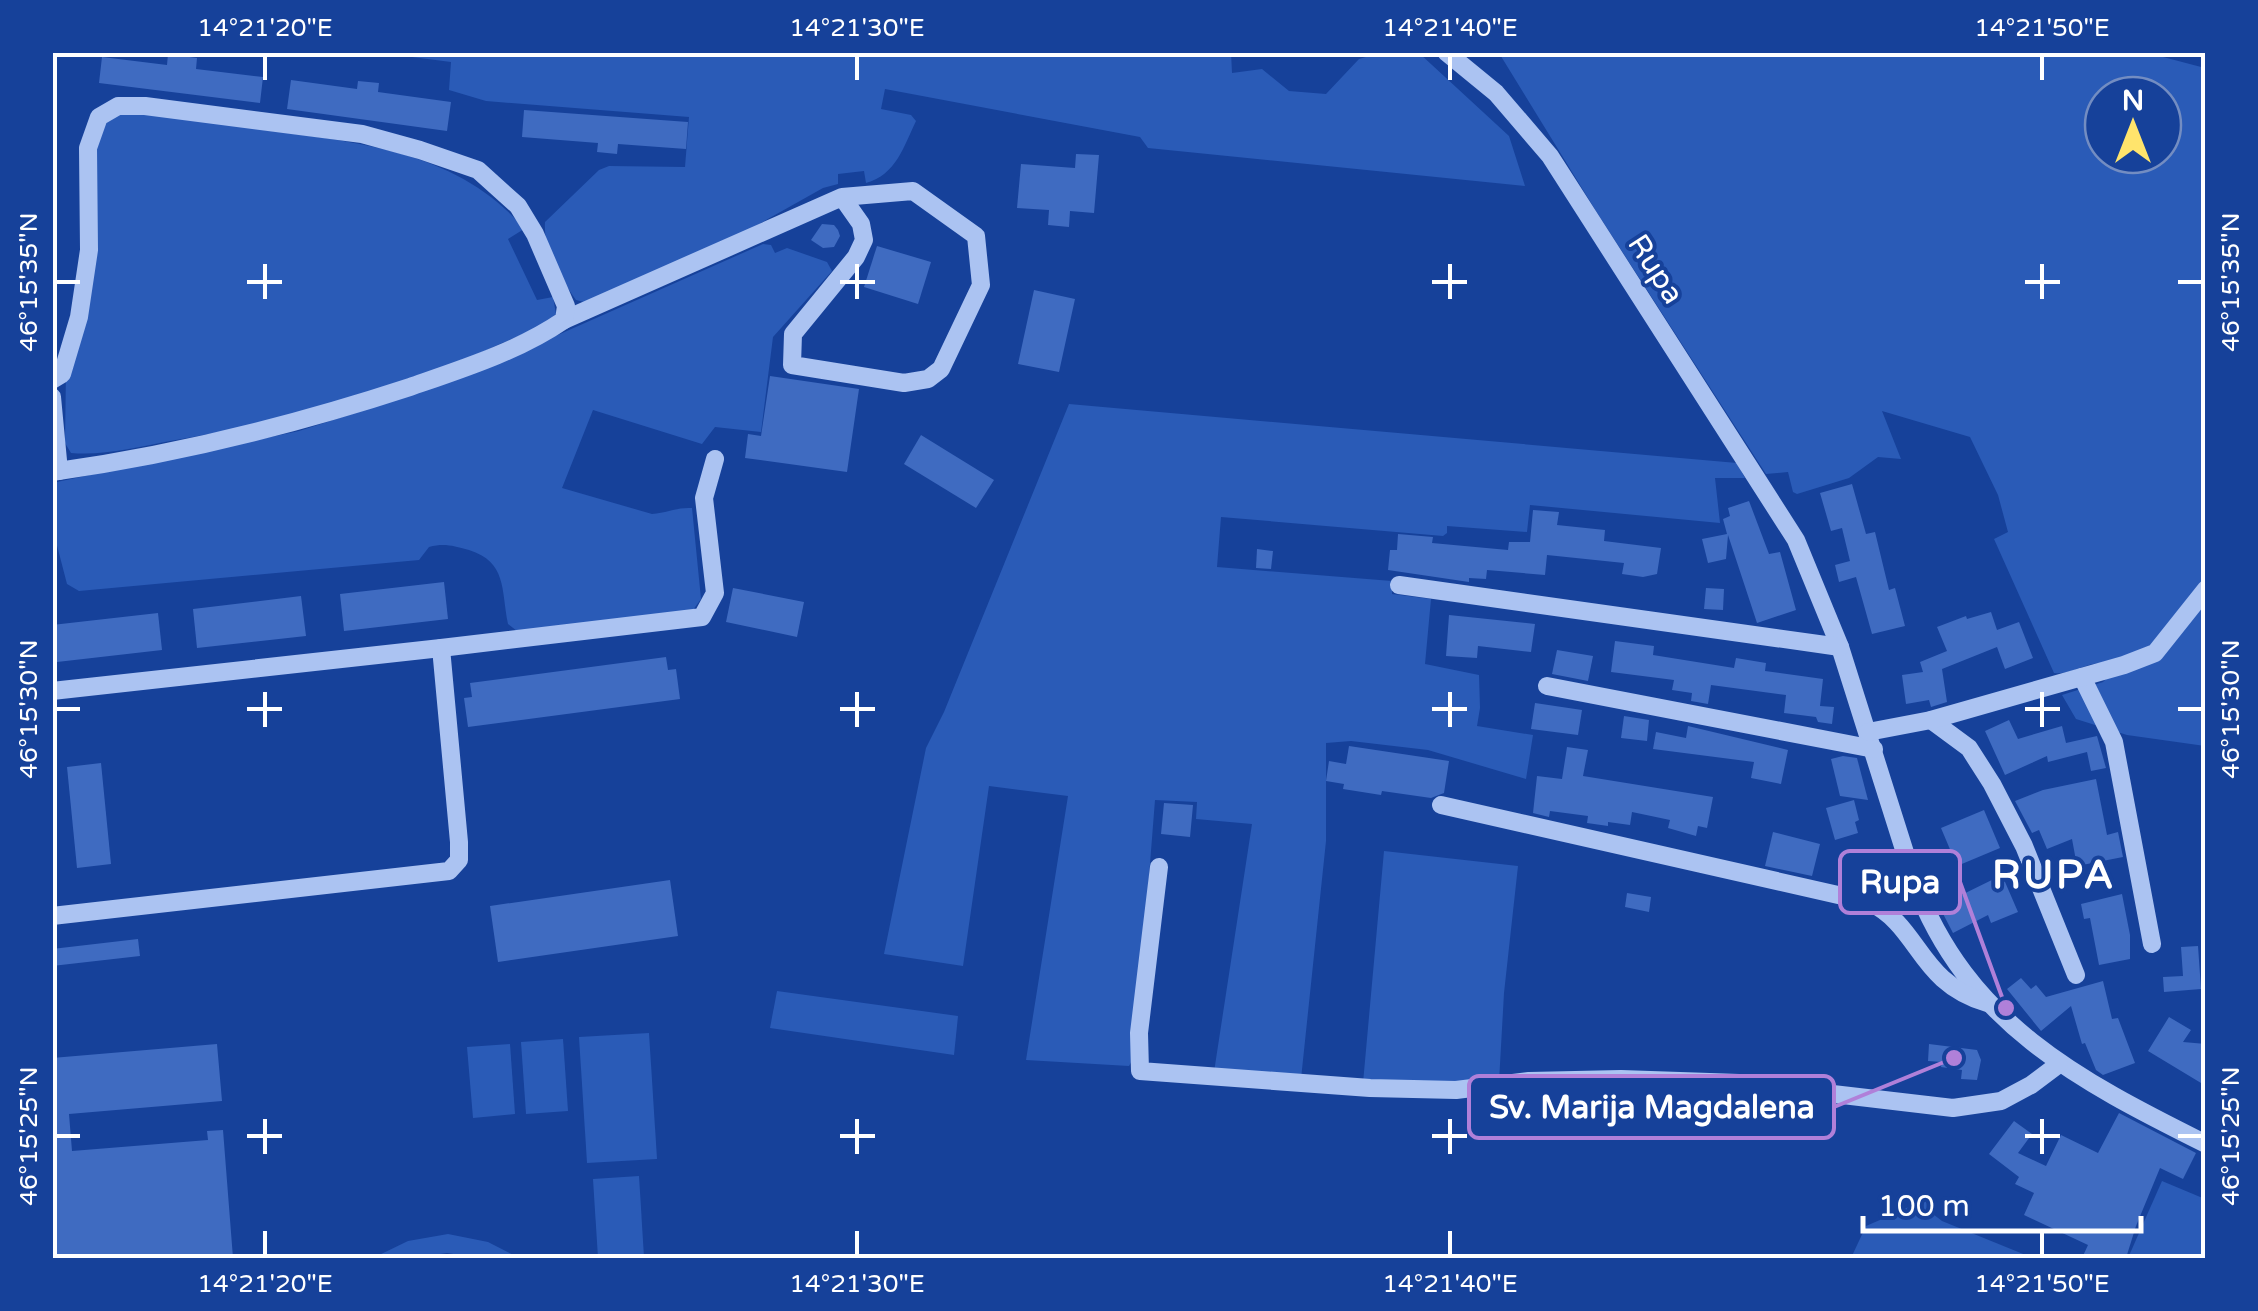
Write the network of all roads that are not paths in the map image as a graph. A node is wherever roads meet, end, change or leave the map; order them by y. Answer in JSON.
{"nodes":[{"id":1,"x":1446,"y":52,"type":"edge"},
{"id":2,"x":842,"y":197,"type":"junction"},
{"id":3,"x":564,"y":320,"type":"junction"},
{"id":4,"x":52,"y":380,"type":"edge"},
{"id":5,"x":52,"y":396,"type":"edge"},
{"id":6,"x":715,"y":458,"type":"dead end"},
{"id":7,"x":56,"y":471,"type":"edge"},
{"id":8,"x":1399,"y":585,"type":"dead end"},
{"id":9,"x":2206,"y":589,"type":"edge"},
{"id":10,"x":441,"y":648,"type":"junction"},
{"id":11,"x":1840,"y":648,"type":"junction"},
{"id":12,"x":2082,"y":677,"type":"junction"},
{"id":13,"x":1548,"y":686,"type":"dead end"},
{"id":14,"x":52,"y":691,"type":"edge"},
{"id":15,"x":1931,"y":720,"type":"junction"},
{"id":16,"x":1871,"y":740,"type":"junction"},
{"id":17,"x":1441,"y":806,"type":"dead end"},
{"id":18,"x":1158,"y":867,"type":"dead end"},
{"id":19,"x":52,"y":916,"type":"edge"},
{"id":20,"x":2152,"y":944,"type":"dead end"},
{"id":21,"x":2076,"y":974,"type":"dead end"},
{"id":22,"x":1987,"y":1003,"type":"junction"},
{"id":23,"x":2058,"y":1064,"type":"junction"},
{"id":24,"x":2206,"y":1144,"type":"edge"}],
"edges":[{"from":1,"to":11,"type":"street","name":"Rupa"},
{"from":2,"to":2,"type":"street"},
{"from":2,"to":3,"type":"street"},
{"from":3,"to":4,"type":"street"},
{"from":3,"to":7,"type":"street"},
{"from":5,"to":7,"type":"street"},
{"from":6,"to":10,"type":"street"},
{"from":8,"to":11,"type":"street"},
{"from":9,"to":12,"type":"street"},
{"from":10,"to":14,"type":"street"},
{"from":10,"to":19,"type":"street"},
{"from":11,"to":16,"type":"street","name":"Rupa"},
{"from":12,"to":15,"type":"street"},
{"from":12,"to":20,"type":"street"},
{"from":13,"to":16,"type":"street"},
{"from":15,"to":16,"type":"street"},
{"from":15,"to":21,"type":"street"},
{"from":16,"to":22,"type":"street","name":"Rupa"},
{"from":17,"to":22,"type":"street","name":"Rupa"},
{"from":18,"to":23,"type":"street"},
{"from":22,"to":23,"type":"street","name":"Rupa"},
{"from":23,"to":24,"type":"street","name":"Rupa"}]}
